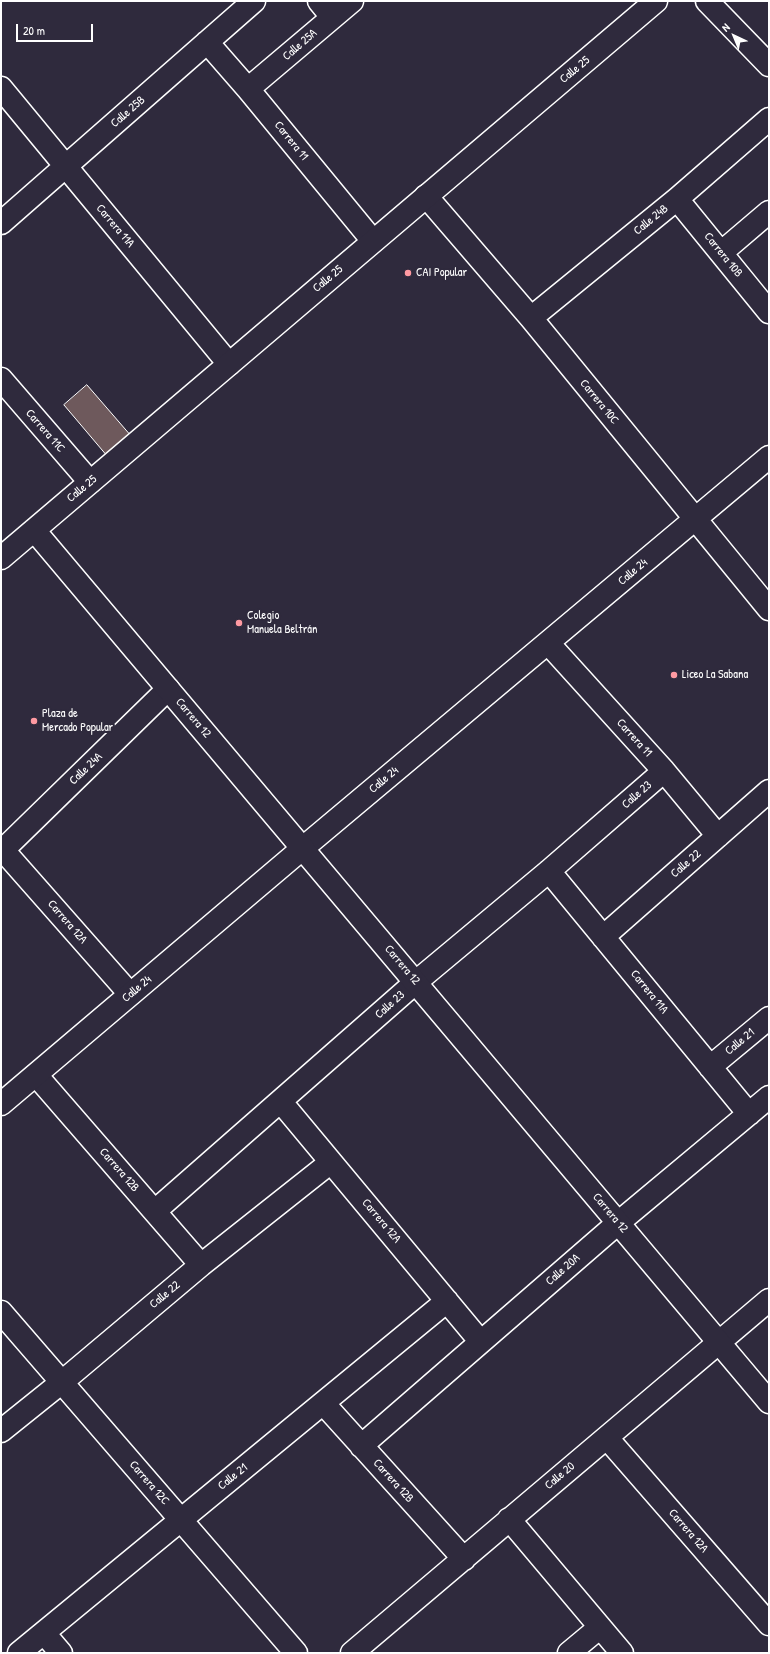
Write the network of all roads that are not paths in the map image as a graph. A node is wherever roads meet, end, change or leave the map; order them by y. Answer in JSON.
{"nodes":[{"id":1,"x":254,"y":1,"type":"edge"},
{"id":2,"x":352,"y":1,"type":"edge"},
{"id":3,"x":656,"y":1,"type":"edge"},
{"id":4,"x":707,"y":1,"type":"edge"},
{"id":5,"x":325,"y":9,"type":"edge"},
{"id":6,"x":207,"y":42,"type":"junction"},
{"id":7,"x":769,"y":66,"type":"edge"},
{"id":8,"x":1,"y":88,"type":"edge"},
{"id":9,"x":248,"y":89,"type":"junction"},
{"id":10,"x":769,"y":119,"type":"edge"},
{"id":11,"x":65,"y":166,"type":"junction"},
{"id":12,"x":426,"y":196,"type":"junction"},
{"id":13,"x":677,"y":199,"type":"junction"},
{"id":14,"x":769,"y":212,"type":"edge"},
{"id":15,"x":1,"y":223,"type":"edge"},
{"id":16,"x":373,"y":241,"type":"junction"},
{"id":17,"x":722,"y":252,"type":"junction"},
{"id":18,"x":769,"y":312,"type":"edge"},
{"id":19,"x":531,"y":318,"type":"junction"},
{"id":20,"x":229,"y":364,"type":"junction"},
{"id":21,"x":1,"y":379,"type":"edge"},
{"id":22,"x":769,"y":457,"type":"edge"},
{"id":23,"x":90,"y":482,"type":"junction"},
{"id":24,"x":695,"y":520,"type":"junction"},
{"id":25,"x":34,"y":530,"type":"junction"},
{"id":26,"x":1,"y":558,"type":"edge"},
{"id":27,"x":769,"y":609,"type":"edge"},
{"id":28,"x":548,"y":643,"type":"junction"},
{"id":29,"x":168,"y":689,"type":"junction"},
{"id":30,"x":664,"y":771,"type":"junction"},
{"id":31,"x":769,"y":791,"type":"edge"},
{"id":32,"x":718,"y":836,"type":"junction"},
{"id":33,"x":303,"y":848,"type":"junction"},
{"id":34,"x":3,"y":850,"type":"joint"},
{"id":35,"x":549,"y":871,"type":"junction"},
{"id":36,"x":603,"y":937,"type":"junction"},
{"id":37,"x":416,"y":982,"type":"junction"},
{"id":38,"x":130,"y":994,"type":"junction"},
{"id":39,"x":769,"y":1018,"type":"edge"},
{"id":40,"x":710,"y":1067,"type":"junction"},
{"id":41,"x":36,"y":1075,"type":"junction"},
{"id":42,"x":769,"y":1097,"type":"edge"},
{"id":43,"x":281,"y":1102,"type":"junction"},
{"id":44,"x":1,"y":1104,"type":"edge"},
{"id":45,"x":749,"y":1114,"type":"junction"},
{"id":46,"x":331,"y":1162,"type":"junction"},
{"id":47,"x":155,"y":1212,"type":"junction"},
{"id":48,"x":618,"y":1222,"type":"junction"},
{"id":49,"x":201,"y":1265,"type":"junction"},
{"id":50,"x":769,"y":1300,"type":"edge"},
{"id":51,"x":447,"y":1301,"type":"junction"},
{"id":52,"x":1,"y":1312,"type":"edge"},
{"id":53,"x":480,"y":1341,"type":"junction"},
{"id":54,"x":719,"y":1342,"type":"junction"},
{"id":55,"x":62,"y":1382,"type":"junction"},
{"id":56,"x":769,"y":1402,"type":"edge"},
{"id":57,"x":323,"y":1403,"type":"junction"},
{"id":58,"x":1,"y":1431,"type":"edge"},
{"id":59,"x":607,"y":1438,"type":"junction"},
{"id":60,"x":361,"y":1446,"type":"junction"},
{"id":61,"x":180,"y":1519,"type":"junction"},
{"id":62,"x":509,"y":1519,"type":"junction"},
{"id":63,"x":464,"y":1559,"type":"junction"},
{"id":64,"x":769,"y":1624,"type":"edge"},
{"id":65,"x":599,"y":1628,"type":"junction"},
{"id":66,"x":44,"y":1633,"type":"junction"},
{"id":67,"x":19,"y":1653,"type":"edge"},
{"id":68,"x":61,"y":1653,"type":"edge"},
{"id":69,"x":296,"y":1653,"type":"edge"},
{"id":70,"x":352,"y":1653,"type":"edge"},
{"id":71,"x":569,"y":1653,"type":"edge"},
{"id":72,"x":622,"y":1653,"type":"edge"}],
"edges":[{"from":1,"to":6,"type":"street","name":"Calle 25B"},
{"from":2,"to":5,"type":"street","name":"Calle 25A"},
{"from":3,"to":12,"type":"street","name":"Calle 25"},
{"from":4,"to":7,"type":"street"},
{"from":5,"to":9,"type":"street","name":"Calle 25A"},
{"from":6,"to":9,"type":"street","name":"Carrera 11"},
{"from":6,"to":11,"type":"street","name":"Calle 25B"},
{"from":8,"to":11,"type":"street","name":"Carrera 11A"},
{"from":9,"to":16,"type":"street","name":"Carrera 11"},
{"from":10,"to":13,"type":"street","name":"Calle 24B"},
{"from":11,"to":15,"type":"street","name":"Calle 25B"},
{"from":11,"to":20,"type":"street","name":"Carrera 11A"},
{"from":12,"to":16,"type":"street","name":"Calle 25"},
{"from":12,"to":19,"type":"street","name":"Carrera 10C"},
{"from":13,"to":17,"type":"street","name":"Carrera 10B"},
{"from":13,"to":19,"type":"street","name":"Calle 24B"},
{"from":14,"to":17,"type":"street"},
{"from":16,"to":20,"type":"street","name":"Calle 25"},
{"from":17,"to":18,"type":"street","name":"Carrera 10B"},
{"from":19,"to":24,"type":"street","name":"Carrera 10C"},
{"from":20,"to":23,"type":"street","name":"Calle 25"},
{"from":21,"to":23,"type":"street","name":"Carrera 11C"},
{"from":22,"to":24,"type":"street","name":"Calle 24"},
{"from":23,"to":25,"type":"street","name":"Calle 25"},
{"from":24,"to":27,"type":"street","name":"Carrera 10C"},
{"from":24,"to":28,"type":"street","name":"Calle 24"},
{"from":25,"to":26,"type":"street","name":"Calle 25"},
{"from":25,"to":29,"type":"street","name":"Carrera 12"},
{"from":28,"to":30,"type":"street","name":"Carrera 11"},
{"from":28,"to":33,"type":"street","name":"Calle 24"},
{"from":29,"to":33,"type":"street","name":"Carrera 12"},
{"from":29,"to":34,"type":"street","name":"Calle 24A"},
{"from":30,"to":32,"type":"street","name":"Carrera 11"},
{"from":30,"to":35,"type":"street","name":"Calle 23"},
{"from":31,"to":32,"type":"street","name":"Calle 22"},
{"from":32,"to":36,"type":"street","name":"Calle 22"},
{"from":33,"to":37,"type":"street","name":"Carrera 12"},
{"from":33,"to":38,"type":"street","name":"Calle 24"},
{"from":34,"to":38,"type":"street","name":"Carrera 12A"},
{"from":35,"to":36,"type":"street","name":"Carrera 11A"},
{"from":35,"to":37,"type":"street","name":"Calle 23"},
{"from":36,"to":40,"type":"street","name":"Carrera 11A"},
{"from":37,"to":43,"type":"street","name":"Calle 23"},
{"from":37,"to":48,"type":"street","name":"Carrera 12"},
{"from":38,"to":41,"type":"street","name":"Calle 24"},
{"from":39,"to":40,"type":"street","name":"Calle 21"},
{"from":40,"to":45,"type":"street","name":"Carrera 11A"},
{"from":41,"to":44,"type":"street","name":"Calle 24"},
{"from":41,"to":47,"type":"street","name":"Carrera 12B"},
{"from":42,"to":45,"type":"street","name":"Calle 20A"},
{"from":43,"to":46,"type":"street","name":"Carrera 12A"},
{"from":43,"to":47,"type":"street","name":"Calle 23"},
{"from":45,"to":48,"type":"street","name":"Calle 20A"},
{"from":46,"to":49,"type":"street","name":"Calle 22"},
{"from":46,"to":51,"type":"street","name":"Carrera 12A"},
{"from":47,"to":49,"type":"street","name":"Carrera 12B"},
{"from":48,"to":53,"type":"street","name":"Calle 20A"},
{"from":48,"to":54,"type":"street","name":"Carrera 12"},
{"from":49,"to":55,"type":"street","name":"Calle 22"},
{"from":50,"to":54,"type":"street","name":"Calle 20"},
{"from":51,"to":53,"type":"street","name":"Carrera 12A"},
{"from":51,"to":57,"type":"street","name":"Calle 21"},
{"from":52,"to":55,"type":"street","name":"Carrera 12C"},
{"from":53,"to":60,"type":"street","name":"Calle 20A"},
{"from":54,"to":56,"type":"street","name":"Carrera 12"},
{"from":54,"to":59,"type":"street","name":"Calle 20"},
{"from":55,"to":58,"type":"street","name":"Calle 22"},
{"from":55,"to":61,"type":"street","name":"Carrera 12C"},
{"from":57,"to":60,"type":"street","name":"Carrera 12B"},
{"from":57,"to":61,"type":"street","name":"Calle 21"},
{"from":59,"to":62,"type":"street","name":"Calle 20"},
{"from":59,"to":64,"type":"street","name":"Carrera 12A"},
{"from":60,"to":63,"type":"street","name":"Carrera 12B"},
{"from":61,"to":66,"type":"street","name":"Calle 21"},
{"from":61,"to":69,"type":"street","name":"Carrera 12C"},
{"from":62,"to":63,"type":"street","name":"Calle 20"},
{"from":62,"to":65,"type":"street"},
{"from":63,"to":70,"type":"street","name":"Calle 20"},
{"from":65,"to":71,"type":"street"},
{"from":65,"to":72,"type":"street"},
{"from":66,"to":67,"type":"street","name":"Calle 21"},
{"from":66,"to":68,"type":"street"}]}
